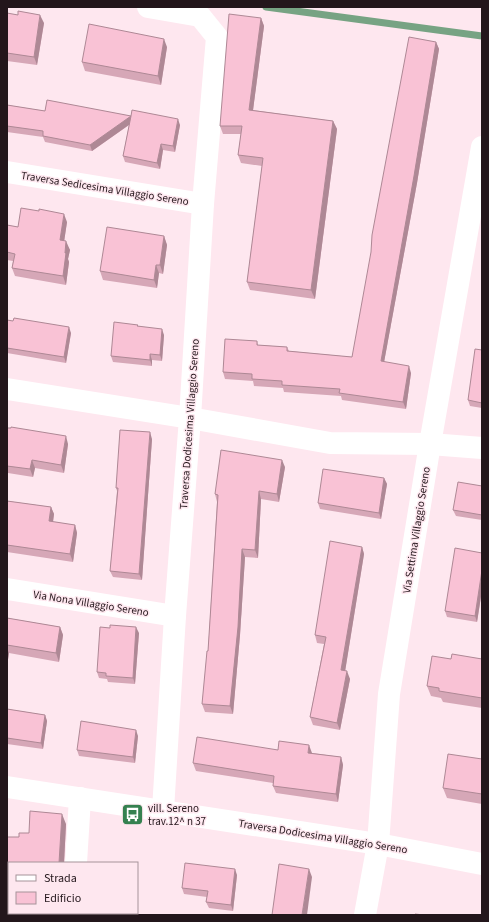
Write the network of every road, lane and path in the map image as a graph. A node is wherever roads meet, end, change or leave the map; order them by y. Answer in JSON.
{"nodes":[{"id":1,"x":148,"y":7,"type":"edge"},
{"id":2,"x":482,"y":147,"type":"edge"},
{"id":3,"x":7,"y":172,"type":"edge"},
{"id":4,"x":203,"y":204,"type":"junction"},
{"id":5,"x":7,"y":389,"type":"edge"},
{"id":6,"x":190,"y":418,"type":"junction"},
{"id":7,"x":430,"y":444,"type":"junction"},
{"id":8,"x":482,"y":448,"type":"edge"},
{"id":9,"x":7,"y":589,"type":"edge"},
{"id":10,"x":175,"y":616,"type":"junction"},
{"id":11,"x":7,"y":787,"type":"edge"},
{"id":12,"x":80,"y":798,"type":"junction"},
{"id":13,"x":163,"y":810,"type":"junction"},
{"id":14,"x":378,"y":844,"type":"junction"},
{"id":15,"x":76,"y":862,"type":"edge"},
{"id":16,"x":482,"y":864,"type":"edge"},
{"id":17,"x":365,"y":915,"type":"edge"}],
"edges":[{"from":1,"to":4,"type":"street","name":"Traversa Dodicesima Villaggio Sereno"},
{"from":2,"to":7,"type":"street","name":"Via Settima Villaggio Sereno"},
{"from":3,"to":4,"type":"street","name":"Traversa Sedicesima Villaggio Sereno"},
{"from":4,"to":6,"type":"street","name":"Traversa Dodicesima Villaggio Sereno"},
{"from":5,"to":6,"type":"street"},
{"from":6,"to":7,"type":"street"},
{"from":6,"to":10,"type":"street","name":"Traversa Dodicesima Villaggio Sereno"},
{"from":7,"to":8,"type":"street"},
{"from":7,"to":14,"type":"street","name":"Via Settima Villaggio Sereno"},
{"from":9,"to":10,"type":"street","name":"Via Nona Villaggio Sereno"},
{"from":10,"to":13,"type":"street","name":"Traversa Dodicesima Villaggio Sereno"},
{"from":11,"to":12,"type":"street","name":"Traversa Dodicesima Villaggio Sereno"},
{"from":12,"to":13,"type":"street","name":"Traversa Dodicesima Villaggio Sereno"},
{"from":12,"to":15,"type":"street"},
{"from":13,"to":14,"type":"street","name":"Traversa Dodicesima Villaggio Sereno"},
{"from":14,"to":16,"type":"street","name":"Traversa Dodicesima Villaggio Sereno"},
{"from":14,"to":17,"type":"street","name":"Via Settima Villaggio Sereno"}]}
